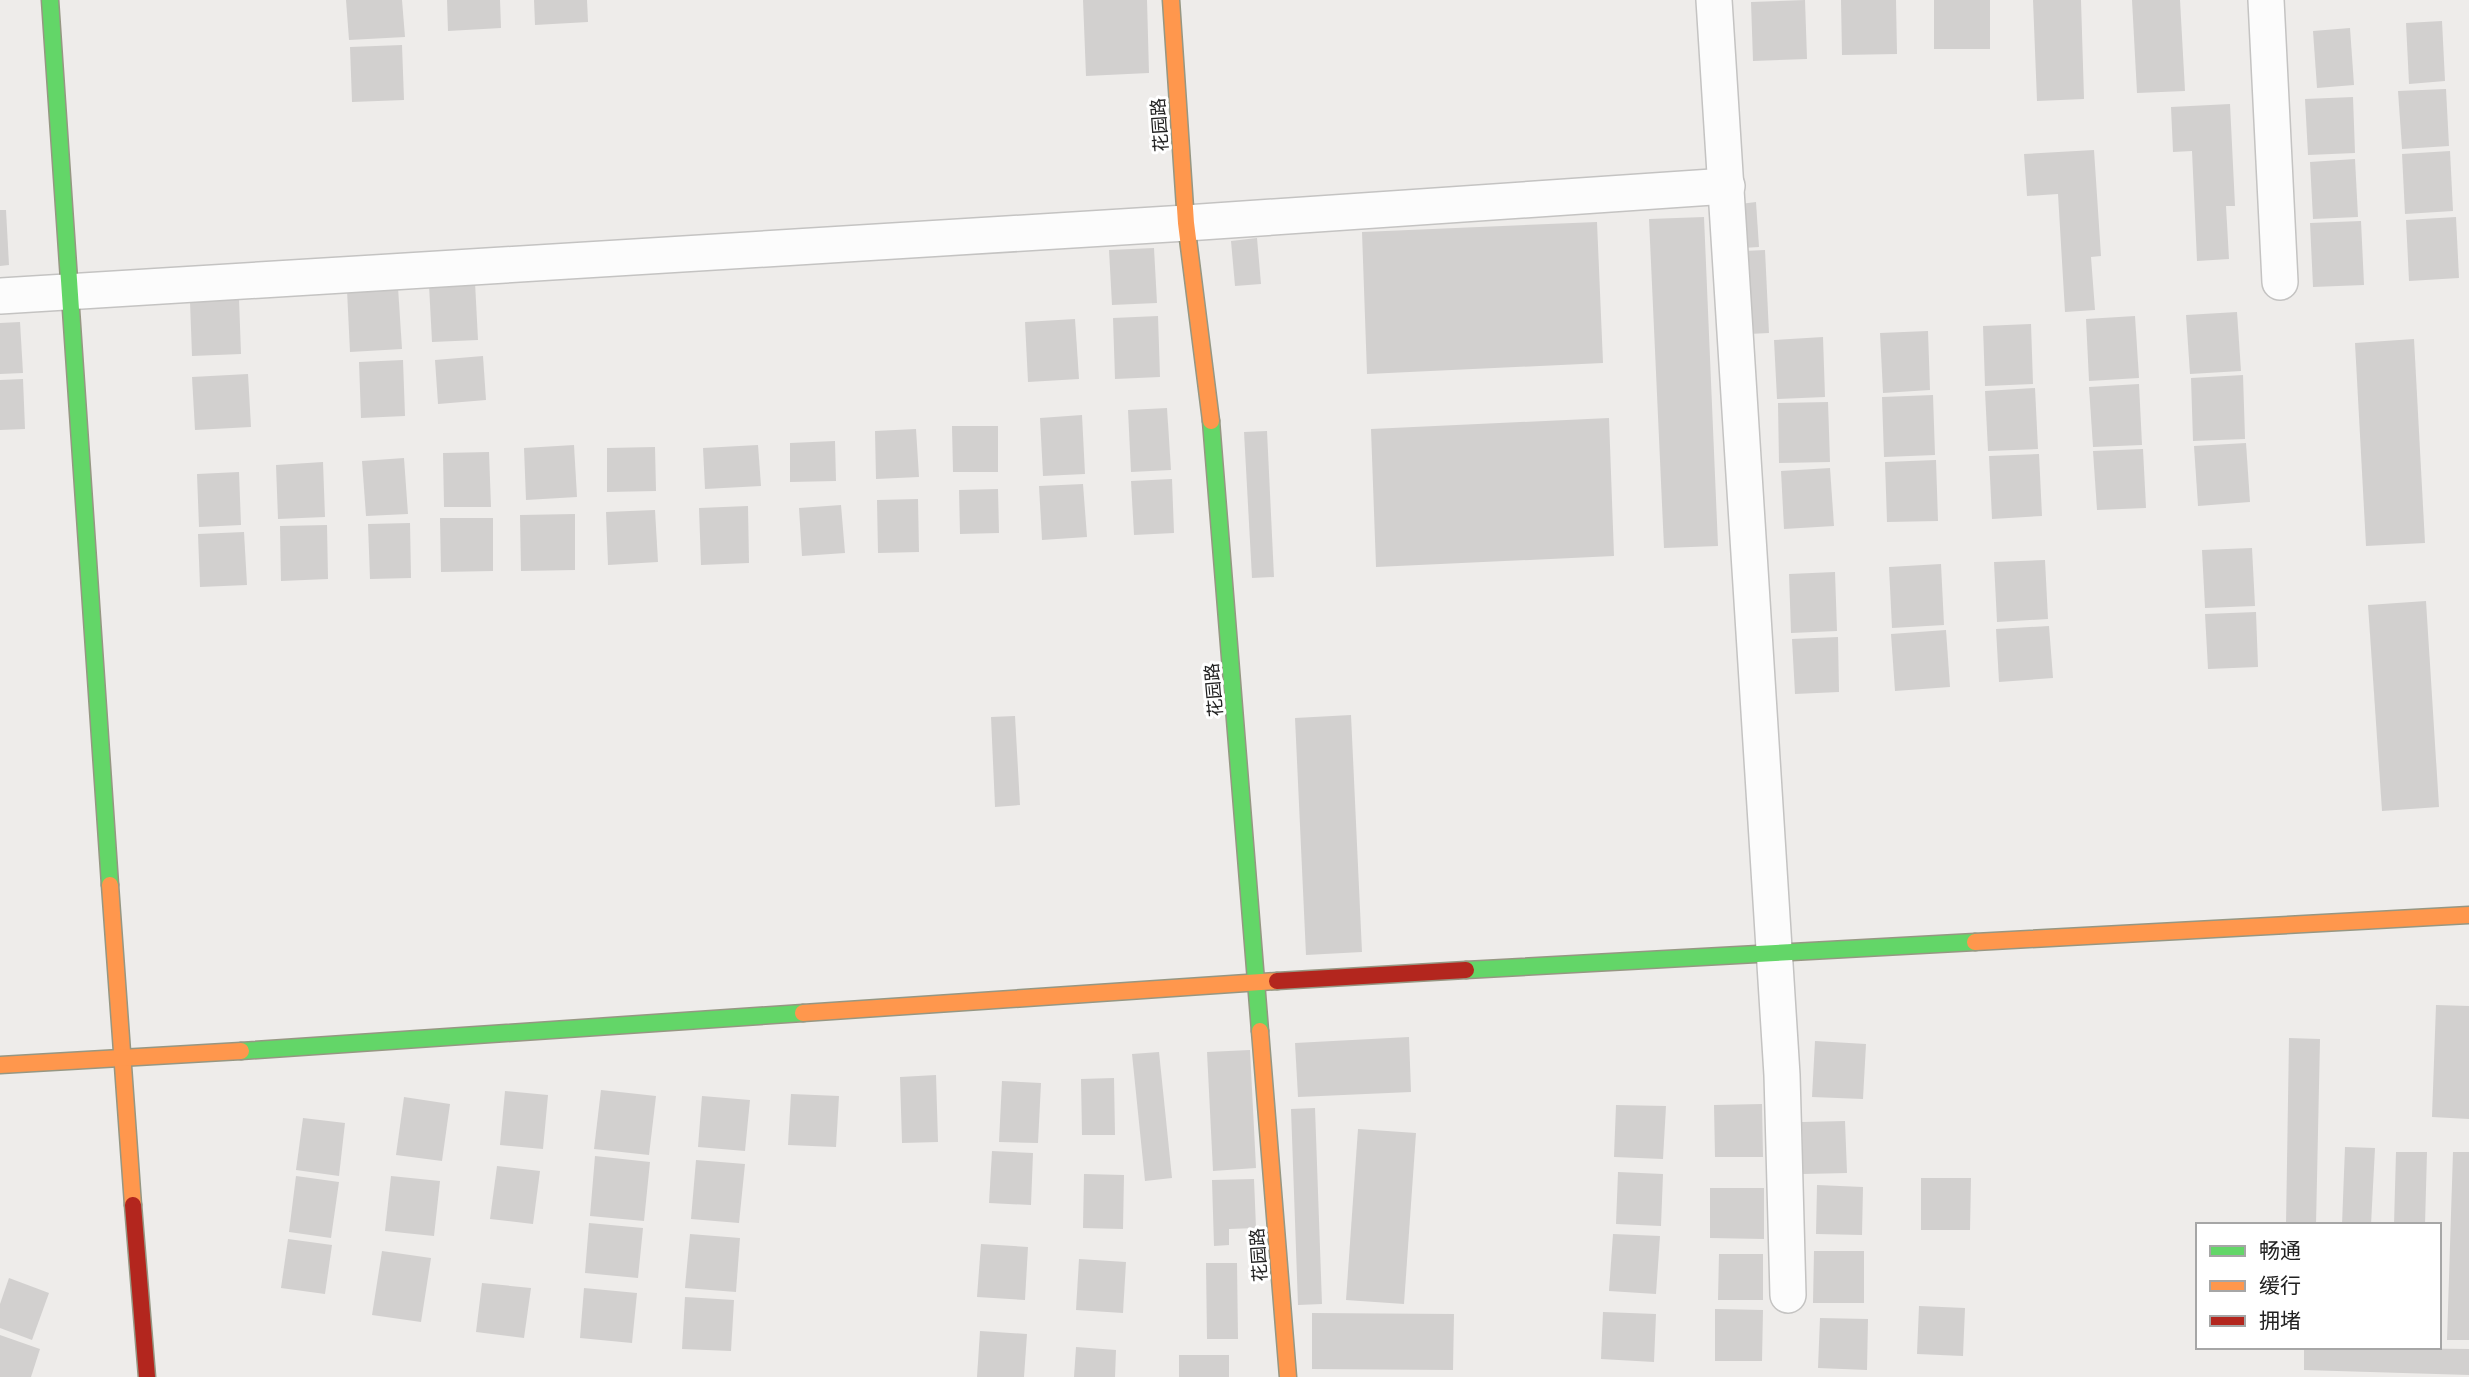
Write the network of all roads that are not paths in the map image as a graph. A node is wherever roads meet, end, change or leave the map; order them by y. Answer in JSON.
{"nodes":[{"id":1,"x":50,"y":0,"type":"edge"},
{"id":2,"x":1171,"y":0,"type":"edge"},
{"id":3,"x":1714,"y":0,"type":"edge"},
{"id":4,"x":2266,"y":0,"type":"edge"},
{"id":5,"x":1727,"y":186,"type":"junction"},
{"id":6,"x":1186,"y":223,"type":"junction"},
{"id":7,"x":2280,"y":282,"type":"dead end"},
{"id":8,"x":70,"y":292,"type":"junction"},
{"id":9,"x":0,"y":296,"type":"edge"},
{"id":10,"x":2469,"y":915,"type":"edge"},
{"id":11,"x":1774,"y":954,"type":"junction"},
{"id":12,"x":1258,"y":982,"type":"junction"},
{"id":13,"x":122,"y":1059,"type":"junction"},
{"id":14,"x":0,"y":1065,"type":"edge"},
{"id":15,"x":1788,"y":1295,"type":"dead end"},
{"id":16,"x":147,"y":1377,"type":"edge"},
{"id":17,"x":1288,"y":1377,"type":"edge"}],
"edges":[{"from":1,"to":8,"type":"street"},
{"from":2,"to":6,"type":"street","name":"花园路"},
{"from":3,"to":5,"type":"street"},
{"from":4,"to":7,"type":"street"},
{"from":5,"to":6,"type":"street"},
{"from":5,"to":11,"type":"street"},
{"from":6,"to":8,"type":"street"},
{"from":6,"to":12,"type":"street","name":"花园路"},
{"from":8,"to":9,"type":"street"},
{"from":8,"to":13,"type":"street"},
{"from":10,"to":11,"type":"street"},
{"from":11,"to":12,"type":"street"},
{"from":11,"to":15,"type":"street"},
{"from":12,"to":13,"type":"street"},
{"from":12,"to":17,"type":"street","name":"花园路"},
{"from":13,"to":14,"type":"street"},
{"from":13,"to":16,"type":"street"}]}
